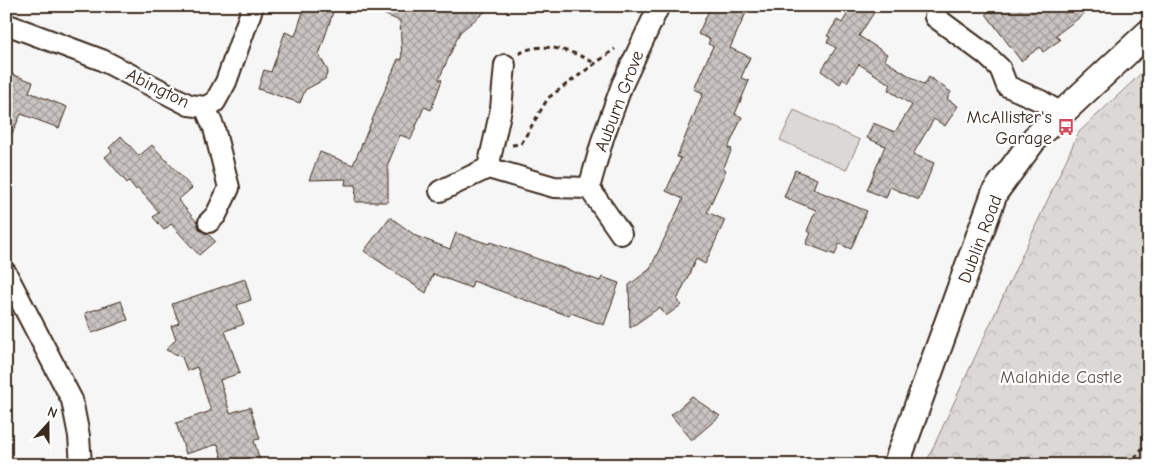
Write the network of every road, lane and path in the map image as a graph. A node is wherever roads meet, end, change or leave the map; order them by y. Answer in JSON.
{"nodes":[{"id":1,"x":253,"y":6,"type":"edge"},
{"id":2,"x":657,"y":11,"type":"edge"},
{"id":3,"x":935,"y":17,"type":"dead end"},
{"id":4,"x":6,"y":24,"type":"edge"},
{"id":5,"x":1149,"y":32,"type":"edge"},
{"id":6,"x":617,"y":48,"type":"dead end"},
{"id":7,"x":596,"y":64,"type":"junction"},
{"id":8,"x":505,"y":65,"type":"joint"},
{"id":9,"x":206,"y":107,"type":"junction"},
{"id":10,"x":1060,"y":113,"type":"junction"},
{"id":11,"x":494,"y":145,"type":"junction"},
{"id":12,"x":488,"y":168,"type":"junction"},
{"id":13,"x":588,"y":188,"type":"junction"},
{"id":14,"x":440,"y":192,"type":"dead end"},
{"id":15,"x":209,"y":222,"type":"dead end"},
{"id":16,"x":621,"y":234,"type":"dead end"},
{"id":17,"x":6,"y":273,"type":"edge"},
{"id":18,"x":1149,"y":440,"type":"edge"},
{"id":19,"x":81,"y":465,"type":"edge"},
{"id":20,"x":896,"y":465,"type":"edge"},
{"id":21,"x":1129,"y":465,"type":"edge"}],
"edges":[{"from":1,"to":9,"type":"street","name":"Abington"},
{"from":2,"to":13,"type":"street","name":"Auburn Grove"},
{"from":3,"to":10,"type":"street"},
{"from":4,"to":9,"type":"street","name":"Abington"},
{"from":5,"to":10,"type":"main road","name":"Dublin Road"},
{"from":6,"to":7,"type":"path"},
{"from":7,"to":8,"type":"path"},
{"from":7,"to":11,"type":"path"},
{"from":8,"to":11,"type":"street"},
{"from":9,"to":15,"type":"street"},
{"from":10,"to":20,"type":"main road","name":"Dublin Road"},
{"from":11,"to":12,"type":"street"},
{"from":12,"to":13,"type":"street"},
{"from":12,"to":14,"type":"street"},
{"from":13,"to":16,"type":"street"},
{"from":17,"to":19,"type":"street"},
{"from":18,"to":21,"type":"path"}]}
